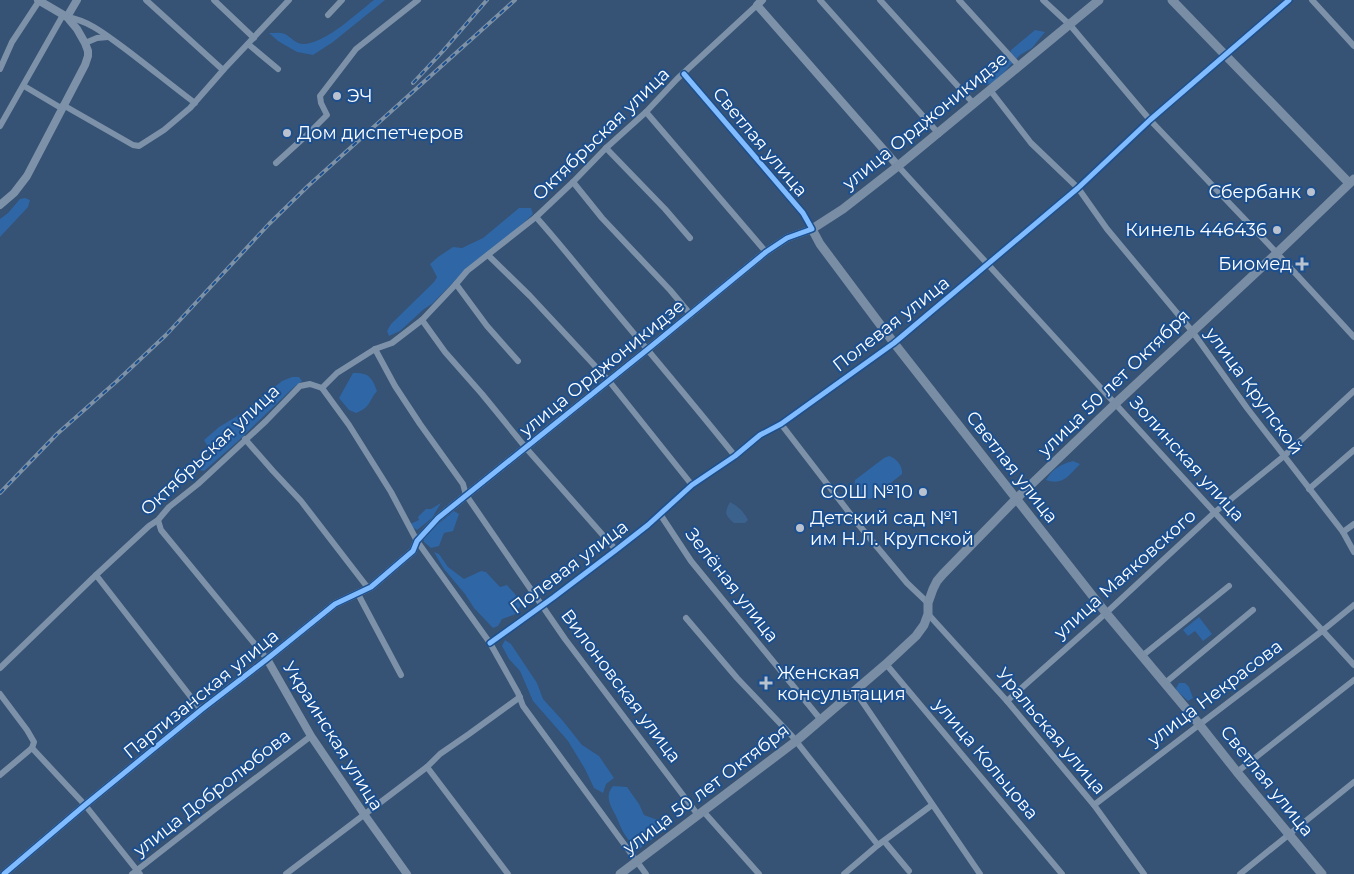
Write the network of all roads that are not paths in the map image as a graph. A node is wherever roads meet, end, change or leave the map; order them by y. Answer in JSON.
{"nodes":[{"id":1,"x":38,"y":0,"type":"edge"},
{"id":2,"x":77,"y":0,"type":"edge"},
{"id":3,"x":146,"y":0,"type":"edge"},
{"id":4,"x":214,"y":0,"type":"edge"},
{"id":5,"x":289,"y":0,"type":"edge"},
{"id":6,"x":342,"y":0,"type":"edge"},
{"id":7,"x":418,"y":0,"type":"edge"},
{"id":8,"x":820,"y":0,"type":"edge"},
{"id":9,"x":880,"y":0,"type":"edge"},
{"id":10,"x":959,"y":0,"type":"edge"},
{"id":11,"x":1043,"y":0,"type":"edge"},
{"id":12,"x":1099,"y":0,"type":"edge"},
{"id":13,"x":1172,"y":0,"type":"edge"},
{"id":14,"x":1289,"y":0,"type":"edge"},
{"id":15,"x":1312,"y":0,"type":"edge"},
{"id":16,"x":760,"y":2,"type":"edge"},
{"id":17,"x":328,"y":14,"type":"dead end"},
{"id":18,"x":65,"y":16,"type":"junction"},
{"id":19,"x":1070,"y":25,"type":"junction"},
{"id":20,"x":108,"y":37,"type":"junction"},
{"id":21,"x":254,"y":38,"type":"junction"},
{"id":22,"x":85,"y":43,"type":"junction"},
{"id":23,"x":248,"y":44,"type":"junction"},
{"id":24,"x":1354,"y":46,"type":"edge"},
{"id":25,"x":1225,"y":56,"type":"junction"},
{"id":26,"x":1018,"y":66,"type":"junction"},
{"id":27,"x":0,"y":69,"type":"edge"},
{"id":28,"x":278,"y":69,"type":"dead end"},
{"id":29,"x":223,"y":70,"type":"junction"},
{"id":30,"x":684,"y":74,"type":"junction"},
{"id":31,"x":24,"y":86,"type":"junction"},
{"id":32,"x":990,"y":90,"type":"junction"},
{"id":33,"x":195,"y":103,"type":"junction"},
{"id":34,"x":974,"y":104,"type":"junction"},
{"id":35,"x":62,"y":107,"type":"junction"},
{"id":36,"x":646,"y":112,"type":"junction"},
{"id":37,"x":1150,"y":120,"type":"junction"},
{"id":38,"x":0,"y":126,"type":"edge"},
{"id":39,"x":939,"y":134,"type":"junction"},
{"id":40,"x":606,"y":148,"type":"junction"},
{"id":41,"x":276,"y":163,"type":"dead end"},
{"id":42,"x":898,"y":166,"type":"junction"},
{"id":43,"x":573,"y":182,"type":"junction"},
{"id":44,"x":1352,"y":183,"type":"edge"},
{"id":45,"x":1078,"y":188,"type":"junction"},
{"id":46,"x":0,"y":205,"type":"edge"},
{"id":47,"x":536,"y":217,"type":"junction"},
{"id":48,"x":812,"y":229,"type":"junction"},
{"id":49,"x":690,"y":238,"type":"dead end"},
{"id":50,"x":766,"y":252,"type":"junction"},
{"id":51,"x":1277,"y":253,"type":"junction"},
{"id":52,"x":488,"y":255,"type":"junction"},
{"id":53,"x":987,"y":264,"type":"junction"},
{"id":54,"x":456,"y":284,"type":"junction"},
{"id":55,"x":691,"y":314,"type":"junction"},
{"id":56,"x":422,"y":320,"type":"junction"},
{"id":57,"x":1192,"y":331,"type":"junction"},
{"id":58,"x":1354,"y":337,"type":"edge"},
{"id":59,"x":894,"y":343,"type":"junction"},
{"id":60,"x":375,"y":349,"type":"junction"},
{"id":61,"x":648,"y":349,"type":"junction"},
{"id":62,"x":518,"y":361,"type":"dead end"},
{"id":63,"x":609,"y":381,"type":"junction"},
{"id":64,"x":322,"y":388,"type":"junction"},
{"id":65,"x":1354,"y":391,"type":"edge"},
{"id":66,"x":1116,"y":403,"type":"junction"},
{"id":67,"x":781,"y":424,"type":"junction"},
{"id":68,"x":245,"y":439,"type":"junction"},
{"id":69,"x":526,"y":448,"type":"junction"},
{"id":70,"x":1354,"y":450,"type":"edge"},
{"id":71,"x":736,"y":456,"type":"junction"},
{"id":72,"x":1284,"y":456,"type":"junction"},
{"id":73,"x":692,"y":485,"type":"junction"},
{"id":74,"x":1308,"y":489,"type":"junction"},
{"id":75,"x":466,"y":495,"type":"junction"},
{"id":76,"x":1016,"y":499,"type":"junction"},
{"id":77,"x":1215,"y":512,"type":"junction"},
{"id":78,"x":660,"y":514,"type":"junction"},
{"id":79,"x":158,"y":520,"type":"junction"},
{"id":80,"x":1354,"y":524,"type":"edge"},
{"id":81,"x":1343,"y":532,"type":"junction"},
{"id":82,"x":417,"y":541,"type":"junction"},
{"id":83,"x":616,"y":550,"type":"junction"},
{"id":84,"x":1354,"y":552,"type":"edge"},
{"id":85,"x":96,"y":574,"type":"junction"},
{"id":86,"x":1229,"y":586,"type":"dead end"},
{"id":87,"x":368,"y":588,"type":"junction"},
{"id":88,"x":358,"y":594,"type":"junction"},
{"id":89,"x":928,"y":603,"type":"junction"},
{"id":90,"x":1354,"y":604,"type":"edge"},
{"id":91,"x":542,"y":606,"type":"junction"},
{"id":92,"x":1253,"y":610,"type":"dead end"},
{"id":93,"x":1106,"y":613,"type":"junction"},
{"id":94,"x":928,"y":614,"type":"junction"},
{"id":95,"x":686,"y":618,"type":"dead end"},
{"id":96,"x":1322,"y":631,"type":"junction"},
{"id":97,"x":490,"y":643,"type":"junction"},
{"id":98,"x":1142,"y":656,"type":"junction"},
{"id":99,"x":267,"y":659,"type":"junction"},
{"id":100,"x":886,"y":664,"type":"junction"},
{"id":101,"x":1354,"y":665,"type":"edge"},
{"id":102,"x":0,"y":668,"type":"edge"},
{"id":103,"x":401,"y":675,"type":"dead end"},
{"id":104,"x":1354,"y":680,"type":"edge"},
{"id":105,"x":1166,"y":683,"type":"junction"},
{"id":106,"x":855,"y":691,"type":"junction"},
{"id":107,"x":0,"y":694,"type":"edge"},
{"id":108,"x":520,"y":697,"type":"junction"},
{"id":109,"x":1007,"y":701,"type":"junction"},
{"id":110,"x":201,"y":710,"type":"junction"},
{"id":111,"x":821,"y":720,"type":"junction"},
{"id":112,"x":1200,"y":724,"type":"junction"},
{"id":113,"x":311,"y":736,"type":"junction"},
{"id":114,"x":796,"y":741,"type":"junction"},
{"id":115,"x":32,"y":748,"type":"junction"},
{"id":116,"x":427,"y":767,"type":"junction"},
{"id":117,"x":1237,"y":772,"type":"junction"},
{"id":118,"x":0,"y":776,"type":"edge"},
{"id":119,"x":1354,"y":782,"type":"edge"},
{"id":120,"x":85,"y":805,"type":"junction"},
{"id":121,"x":932,"y":805,"type":"junction"},
{"id":122,"x":1094,"y":805,"type":"junction"},
{"id":123,"x":700,"y":813,"type":"junction"},
{"id":124,"x":364,"y":814,"type":"junction"},
{"id":125,"x":1289,"y":833,"type":"junction"},
{"id":126,"x":884,"y":841,"type":"junction"},
{"id":127,"x":878,"y":845,"type":"junction"},
{"id":128,"x":637,"y":861,"type":"junction"},
{"id":129,"x":909,"y":870,"type":"dead end"},
{"id":130,"x":136,"y":873,"type":"edge"},
{"id":131,"x":4,"y":874,"type":"edge"},
{"id":132,"x":286,"y":874,"type":"edge"},
{"id":133,"x":407,"y":874,"type":"edge"},
{"id":134,"x":508,"y":874,"type":"edge"},
{"id":135,"x":620,"y":874,"type":"edge"},
{"id":136,"x":646,"y":874,"type":"edge"},
{"id":137,"x":759,"y":874,"type":"edge"},
{"id":138,"x":844,"y":874,"type":"edge"},
{"id":139,"x":980,"y":874,"type":"edge"},
{"id":140,"x":1062,"y":874,"type":"edge"},
{"id":141,"x":1144,"y":874,"type":"edge"},
{"id":142,"x":1240,"y":874,"type":"edge"},
{"id":143,"x":1322,"y":874,"type":"edge"}],
"edges":[{"from":1,"to":18,"type":"street"},
{"from":1,"to":27,"type":"street"},
{"from":2,"to":18,"type":"street"},
{"from":3,"to":29,"type":"street"},
{"from":4,"to":21,"type":"street"},
{"from":5,"to":21,"type":"street"},
{"from":6,"to":17,"type":"street"},
{"from":7,"to":41,"type":"street"},
{"from":8,"to":39,"type":"street"},
{"from":9,"to":34,"type":"street"},
{"from":10,"to":26,"type":"street"},
{"from":11,"to":19,"type":"street"},
{"from":12,"to":19,"type":"main road","name":"улица Орджоникидзе"},
{"from":13,"to":25,"type":"main road"},
{"from":14,"to":25,"type":"street","name":"Полевая улица"},
{"from":15,"to":24,"type":"street"},
{"from":16,"to":30,"type":"street","name":"Октябрьская улица"},
{"from":16,"to":42,"type":"street","name":"Золинская улица"},
{"from":18,"to":20,"type":"street"},
{"from":18,"to":22,"type":"street"},
{"from":18,"to":31,"type":"street"},
{"from":19,"to":26,"type":"main road","name":"улица Орджоникидзе"},
{"from":19,"to":37,"type":"street"},
{"from":20,"to":22,"type":"street"},
{"from":20,"to":33,"type":"street"},
{"from":21,"to":23,"type":"street"},
{"from":22,"to":35,"type":"street"},
{"from":23,"to":28,"type":"street"},
{"from":23,"to":29,"type":"street"},
{"from":25,"to":37,"type":"street","name":"Полевая улица"},
{"from":25,"to":44,"type":"main road"},
{"from":26,"to":32,"type":"main road","name":"улица Орджоникидзе"},
{"from":29,"to":33,"type":"street"},
{"from":30,"to":36,"type":"street","name":"Октябрьская улица"},
{"from":30,"to":48,"type":"street","name":"Светлая улица"},
{"from":31,"to":35,"type":"street"},
{"from":31,"to":38,"type":"street"},
{"from":32,"to":34,"type":"main road","name":"улица Орджоникидзе"},
{"from":32,"to":45,"type":"street","name":"улица Крупской"},
{"from":33,"to":35,"type":"street"},
{"from":34,"to":39,"type":"main road","name":"улица Орджоникидзе"},
{"from":35,"to":46,"type":"street"},
{"from":36,"to":40,"type":"street","name":"Октябрьская улица"},
{"from":36,"to":50,"type":"street"},
{"from":37,"to":45,"type":"street","name":"Полевая улица"},
{"from":37,"to":51,"type":"street"},
{"from":39,"to":42,"type":"main road","name":"улица Орджоникидзе"},
{"from":40,"to":43,"type":"street","name":"Октябрьская улица"},
{"from":40,"to":49,"type":"street"},
{"from":42,"to":48,"type":"main road","name":"улица Орджоникидзе"},
{"from":42,"to":53,"type":"street","name":"Золинская улица"},
{"from":43,"to":47,"type":"street","name":"Октябрьская улица"},
{"from":43,"to":55,"type":"street"},
{"from":44,"to":51,"type":"main road","name":"улица 50 лет Октября"},
{"from":45,"to":53,"type":"street","name":"Полевая улица"},
{"from":45,"to":57,"type":"street","name":"улица Крупской"},
{"from":47,"to":52,"type":"street","name":"Октябрьская улица"},
{"from":47,"to":61,"type":"street"},
{"from":48,"to":50,"type":"street","name":"улица Орджоникидзе"},
{"from":48,"to":59,"type":"main road","name":"Светлая улица"},
{"from":50,"to":55,"type":"street","name":"улица Орджоникидзе"},
{"from":51,"to":57,"type":"main road","name":"улица 50 лет Октября"},
{"from":51,"to":58,"type":"street"},
{"from":52,"to":54,"type":"street","name":"Октябрьская улица"},
{"from":52,"to":63,"type":"street"},
{"from":53,"to":59,"type":"street","name":"Полевая улица"},
{"from":53,"to":66,"type":"street","name":"Золинская улица"},
{"from":54,"to":56,"type":"street","name":"Октябрьская улица"},
{"from":54,"to":62,"type":"street"},
{"from":55,"to":61,"type":"street","name":"улица Орджоникидзе"},
{"from":56,"to":60,"type":"street","name":"Октябрьская улица"},
{"from":56,"to":69,"type":"street"},
{"from":57,"to":66,"type":"main road","name":"улица 50 лет Октября"},
{"from":57,"to":72,"type":"street","name":"улица Крупской"},
{"from":59,"to":67,"type":"street","name":"Полевая улица"},
{"from":59,"to":76,"type":"main road","name":"Светлая улица"},
{"from":60,"to":64,"type":"street","name":"Октябрьская улица"},
{"from":60,"to":75,"type":"street","name":"Вилоновская улица"},
{"from":61,"to":63,"type":"street","name":"улица Орджоникидзе"},
{"from":61,"to":71,"type":"street"},
{"from":63,"to":69,"type":"street","name":"улица Орджоникидзе"},
{"from":63,"to":73,"type":"street"},
{"from":64,"to":68,"type":"street","name":"Октябрьская улица"},
{"from":64,"to":82,"type":"street"},
{"from":65,"to":72,"type":"street","name":"улица Маяковского"},
{"from":66,"to":76,"type":"main road","name":"улица 50 лет Октября"},
{"from":66,"to":77,"type":"street","name":"Золинская улица"},
{"from":67,"to":71,"type":"street","name":"Полевая улица"},
{"from":67,"to":89,"type":"street"},
{"from":68,"to":79,"type":"street","name":"Октябрьская улица"},
{"from":68,"to":87,"type":"street"},
{"from":69,"to":75,"type":"street","name":"улица Орджоникидзе"},
{"from":69,"to":83,"type":"street"},
{"from":70,"to":74,"type":"street"},
{"from":71,"to":73,"type":"street","name":"Полевая улица"},
{"from":72,"to":74,"type":"street","name":"улица Крупской"},
{"from":72,"to":77,"type":"street","name":"улица Маяковского"},
{"from":73,"to":78,"type":"street","name":"Полевая улица"},
{"from":74,"to":81,"type":"street","name":"улица Крупской"},
{"from":75,"to":82,"type":"street","name":"улица Орджоникидзе"},
{"from":75,"to":91,"type":"street","name":"Вилоновская улица"},
{"from":76,"to":89,"type":"main road","name":"улица 50 лет Октября"},
{"from":76,"to":93,"type":"main road","name":"Светлая улица"},
{"from":77,"to":93,"type":"street","name":"улица Маяковского"},
{"from":77,"to":96,"type":"street","name":"Золинская улица"},
{"from":78,"to":83,"type":"street","name":"Полевая улица"},
{"from":78,"to":111,"type":"street","name":"Зелёная улица"},
{"from":79,"to":85,"type":"street","name":"Октябрьская улица"},
{"from":79,"to":99,"type":"street","name":"Украинская улица"},
{"from":80,"to":81,"type":"street"},
{"from":81,"to":84,"type":"street","name":"улица Крупской"},
{"from":82,"to":87,"type":"street","name":"Партизанская улица"},
{"from":82,"to":97,"type":"street"},
{"from":83,"to":91,"type":"street","name":"Полевая улица"},
{"from":85,"to":102,"type":"street","name":"Октябрьская улица"},
{"from":85,"to":110,"type":"street"},
{"from":86,"to":98,"type":"street"},
{"from":87,"to":88,"type":"street","name":"Партизанская улица"},
{"from":88,"to":99,"type":"street","name":"Партизанская улица"},
{"from":88,"to":103,"type":"street"},
{"from":89,"to":94,"type":"main road","name":"улица 50 лет Октября"},
{"from":90,"to":96,"type":"street","name":"улица Некрасова"},
{"from":91,"to":97,"type":"street","name":"Полевая улица"},
{"from":91,"to":123,"type":"street","name":"Вилоновская улица"},
{"from":92,"to":105,"type":"street"},
{"from":93,"to":98,"type":"main road","name":"Светлая улица"},
{"from":93,"to":109,"type":"street","name":"улица Маяковского"},
{"from":94,"to":100,"type":"main road","name":"улица 50 лет Октября"},
{"from":94,"to":109,"type":"street","name":"Уральская улица"},
{"from":95,"to":114,"type":"street"},
{"from":96,"to":101,"type":"street","name":"Золинская улица"},
{"from":96,"to":112,"type":"street","name":"улица Некрасова"},
{"from":97,"to":108,"type":"street"},
{"from":98,"to":105,"type":"main road","name":"Светлая улица"},
{"from":99,"to":110,"type":"street","name":"Партизанская улица"},
{"from":99,"to":113,"type":"street","name":"Украинская улица"},
{"from":100,"to":106,"type":"main road","name":"улица 50 лет Октября"},
{"from":100,"to":140,"type":"street","name":"улица Кольцова"},
{"from":104,"to":117,"type":"street"},
{"from":105,"to":112,"type":"main road","name":"Светлая улица"},
{"from":106,"to":111,"type":"main road","name":"улица 50 лет Октября"},
{"from":106,"to":121,"type":"street"},
{"from":107,"to":115,"type":"street"},
{"from":108,"to":116,"type":"street"},
{"from":108,"to":128,"type":"street"},
{"from":109,"to":122,"type":"street","name":"Уральская улица"},
{"from":110,"to":120,"type":"street","name":"Партизанская улица"},
{"from":111,"to":114,"type":"main road","name":"улица 50 лет Октября"},
{"from":112,"to":117,"type":"main road","name":"Светлая улица"},
{"from":112,"to":122,"type":"street","name":"улица Некрасова"},
{"from":113,"to":124,"type":"street","name":"Украинская улица"},
{"from":113,"to":130,"type":"street","name":"улица Добролюбова"},
{"from":114,"to":123,"type":"main road","name":"улица 50 лет Октября"},
{"from":114,"to":127,"type":"street"},
{"from":115,"to":118,"type":"street"},
{"from":115,"to":120,"type":"street"},
{"from":116,"to":124,"type":"street"},
{"from":116,"to":134,"type":"street"},
{"from":117,"to":125,"type":"main road","name":"Светлая улица"},
{"from":119,"to":125,"type":"street"},
{"from":120,"to":130,"type":"street"},
{"from":120,"to":131,"type":"street","name":"Партизанская улица"},
{"from":121,"to":126,"type":"street"},
{"from":121,"to":139,"type":"street"},
{"from":122,"to":141,"type":"street","name":"Уральская улица"},
{"from":123,"to":128,"type":"main road","name":"улица 50 лет Октября"},
{"from":123,"to":137,"type":"street","name":"Вилоновская улица"},
{"from":124,"to":132,"type":"street"},
{"from":124,"to":133,"type":"street","name":"Украинская улица"},
{"from":125,"to":142,"type":"street"},
{"from":125,"to":143,"type":"main road","name":"Светлая улица"},
{"from":126,"to":127,"type":"street"},
{"from":126,"to":129,"type":"street"},
{"from":127,"to":138,"type":"street"},
{"from":128,"to":135,"type":"main road","name":"улица 50 лет Октября"},
{"from":128,"to":136,"type":"street"}]}
